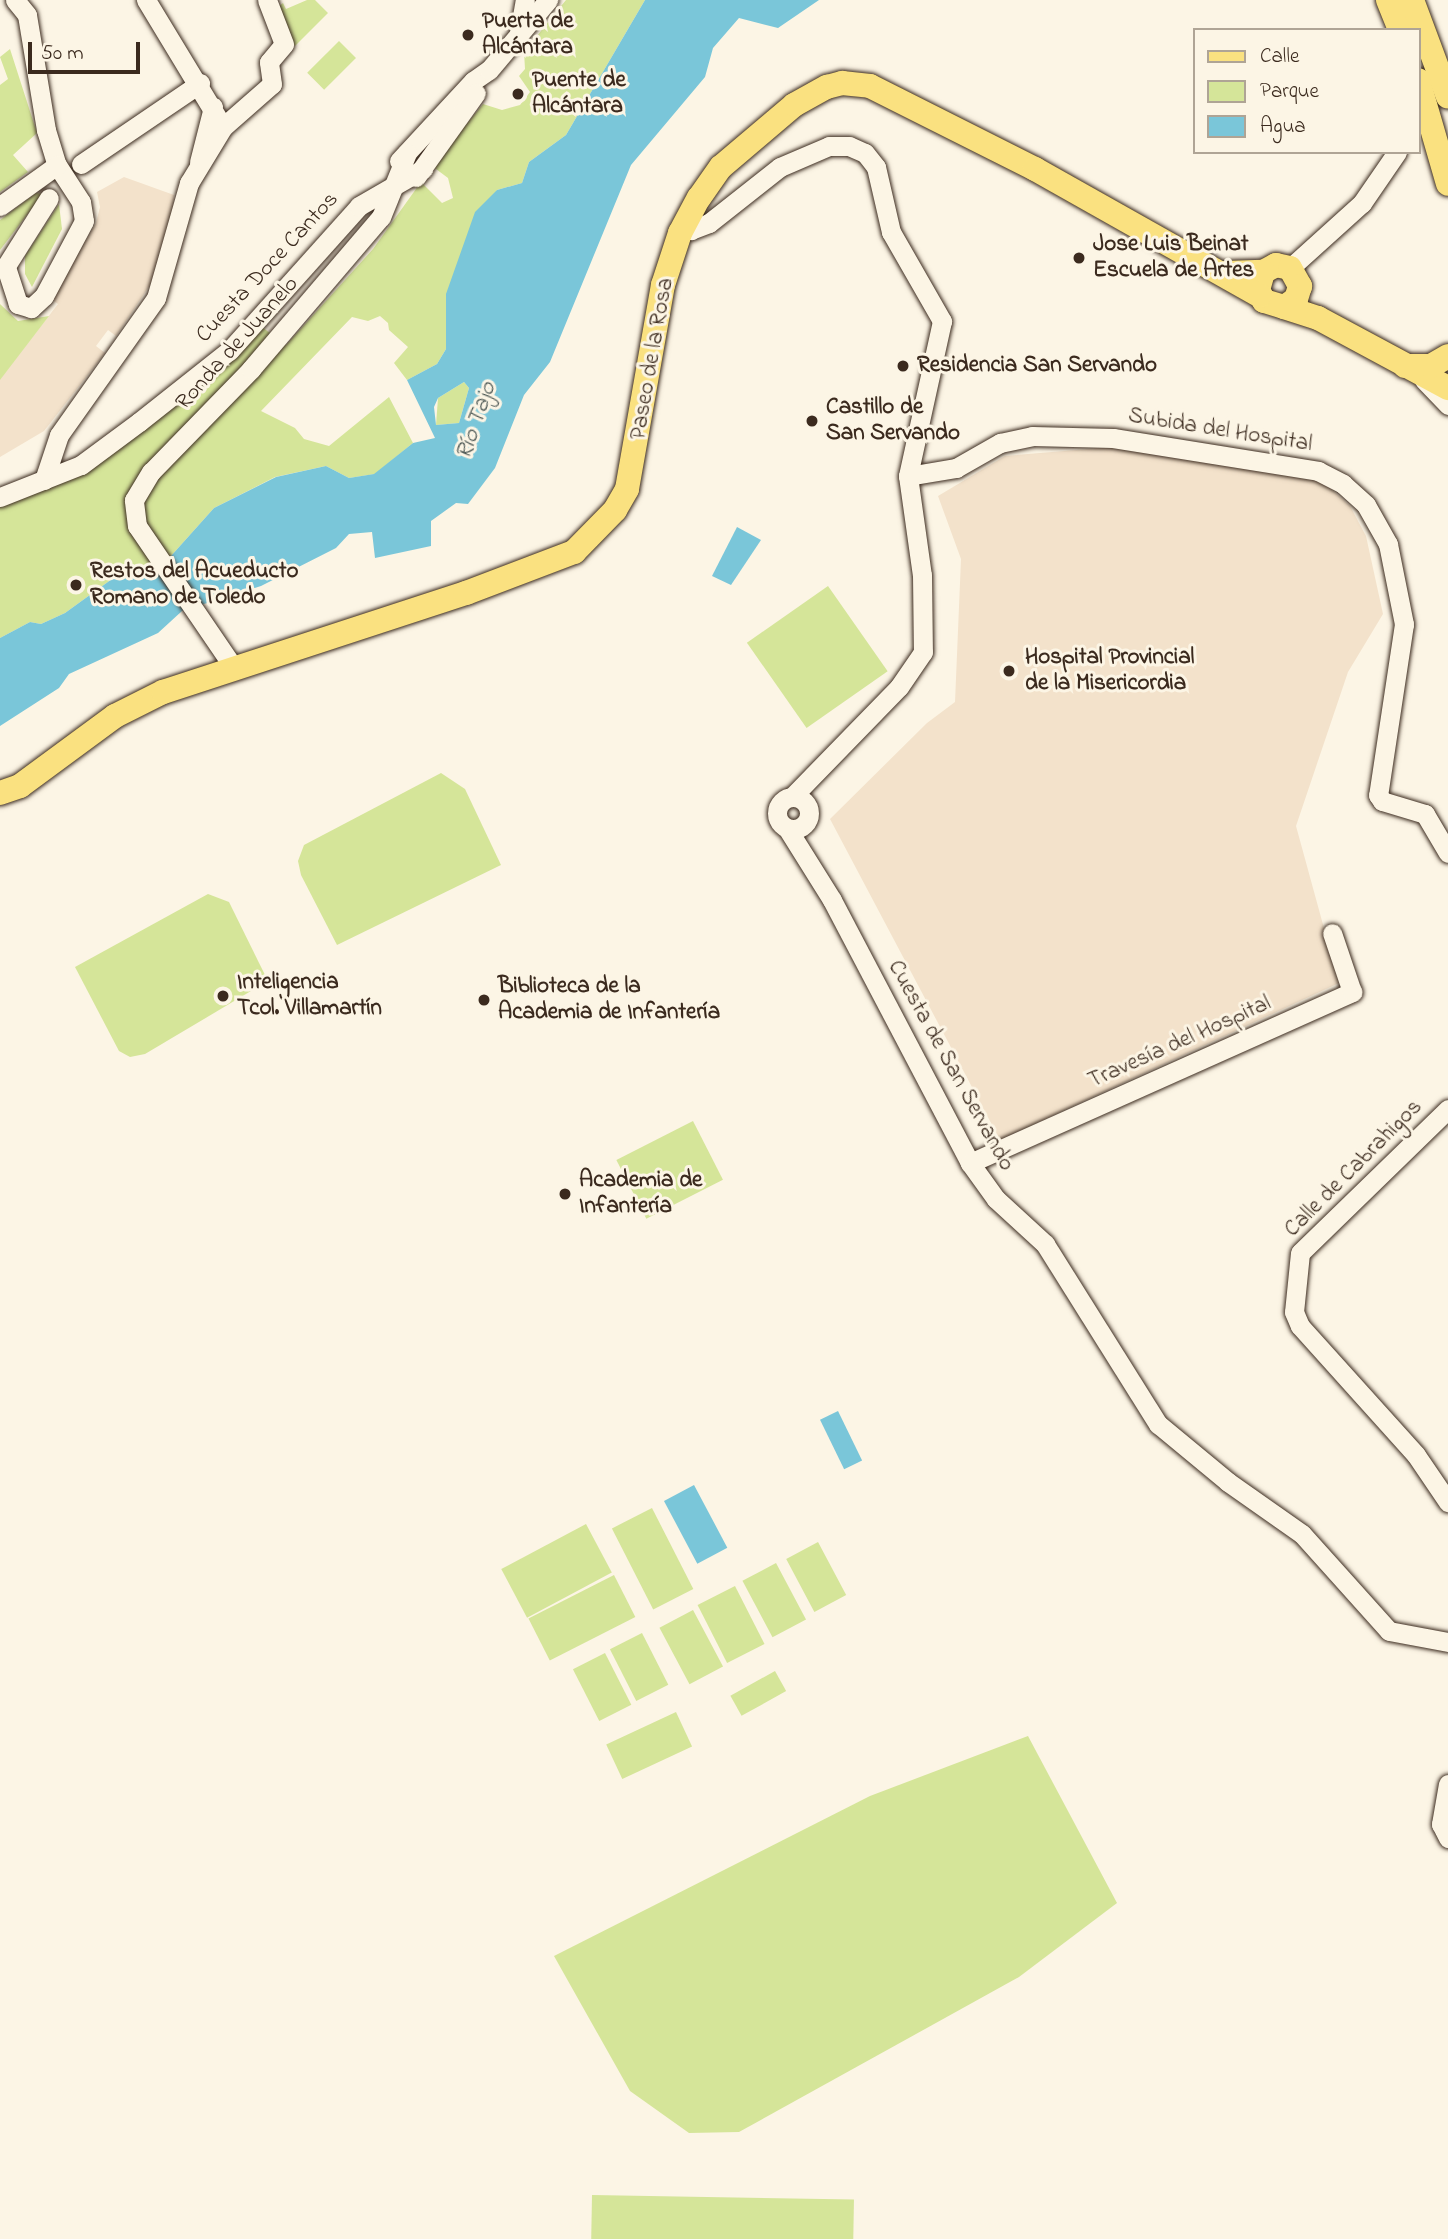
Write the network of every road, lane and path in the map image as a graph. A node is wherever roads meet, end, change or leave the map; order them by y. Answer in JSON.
{"nodes":[{"id":1,"x":15,"y":0,"type":"edge"},
{"id":2,"x":146,"y":0,"type":"edge"},
{"id":3,"x":267,"y":0,"type":"edge"},
{"id":4,"x":525,"y":0,"type":"edge"},
{"id":5,"x":548,"y":0,"type":"edge"},
{"id":6,"x":1388,"y":0,"type":"edge"},
{"id":7,"x":1412,"y":0,"type":"edge"},
{"id":8,"x":1399,"y":28,"type":"edge"},
{"id":9,"x":519,"y":36,"type":"junction"},
{"id":10,"x":489,"y":70,"type":"junction"},
{"id":11,"x":200,"y":83,"type":"junction"},
{"id":12,"x":1420,"y":87,"type":"edge"},
{"id":13,"x":1448,"y":97,"type":"edge"},
{"id":14,"x":215,"y":131,"type":"junction"},
{"id":15,"x":407,"y":153,"type":"junction"},
{"id":16,"x":1396,"y":154,"type":"edge"},
{"id":17,"x":81,"y":164,"type":"dead end"},
{"id":18,"x":58,"y":165,"type":"junction"},
{"id":19,"x":423,"y":169,"type":"junction"},
{"id":20,"x":1448,"y":184,"type":"edge"},
{"id":21,"x":392,"y":187,"type":"junction"},
{"id":22,"x":49,"y":198,"type":"dead end"},
{"id":23,"x":359,"y":205,"type":"junction"},
{"id":24,"x":0,"y":206,"type":"edge"},
{"id":25,"x":381,"y":217,"type":"junction"},
{"id":26,"x":684,"y":227,"type":"junction"},
{"id":27,"x":1295,"y":277,"type":"junction"},
{"id":28,"x":1261,"y":284,"type":"junction"},
{"id":29,"x":1283,"y":307,"type":"junction"},
{"id":30,"x":1318,"y":318,"type":"junction"},
{"id":31,"x":1448,"y":356,"type":"edge"},
{"id":32,"x":1410,"y":369,"type":"junction"},
{"id":33,"x":1448,"y":388,"type":"edge"},
{"id":34,"x":1448,"y":405,"type":"edge"},
{"id":35,"x":914,"y":453,"type":"junction"},
{"id":36,"x":949,"y":470,"type":"junction"},
{"id":37,"x":908,"y":476,"type":"junction"},
{"id":38,"x":44,"y":480,"type":"junction"},
{"id":39,"x":0,"y":498,"type":"edge"},
{"id":40,"x":234,"y":667,"type":"junction"},
{"id":41,"x":0,"y":793,"type":"edge"},
{"id":42,"x":799,"y":800,"type":"junction"},
{"id":43,"x":795,"y":827,"type":"junction"},
{"id":44,"x":1448,"y":853,"type":"edge"},
{"id":45,"x":832,"y":900,"type":"junction"},
{"id":46,"x":1332,"y":933,"type":"dead end"},
{"id":47,"x":1448,"y":1109,"type":"edge"},
{"id":48,"x":970,"y":1163,"type":"junction"},
{"id":49,"x":1448,"y":1502,"type":"edge"},
{"id":50,"x":1448,"y":1642,"type":"edge"},
{"id":51,"x":1448,"y":1784,"type":"edge"},
{"id":52,"x":1445,"y":1804,"type":"edge"},
{"id":53,"x":1448,"y":1838,"type":"edge"}],
"edges":[{"from":1,"to":18,"type":"street"},
{"from":2,"to":11,"type":"street"},
{"from":3,"to":14,"type":"street"},
{"from":4,"to":9,"type":"street"},
{"from":5,"to":9,"type":"street"},
{"from":6,"to":8,"type":"main road"},
{"from":7,"to":13,"type":"main road"},
{"from":9,"to":10,"type":"street"},
{"from":10,"to":15,"type":"street"},
{"from":10,"to":19,"type":"street"},
{"from":11,"to":14,"type":"street"},
{"from":11,"to":17,"type":"street"},
{"from":12,"to":20,"type":"main road"},
{"from":14,"to":38,"type":"street"},
{"from":15,"to":21,"type":"street","name":"Ronda de Juanelo"},
{"from":15,"to":23,"type":"street"},
{"from":16,"to":27,"type":"street"},
{"from":18,"to":22,"type":"street"},
{"from":18,"to":24,"type":"street"},
{"from":19,"to":21,"type":"street","name":"Cuesta Doce Cantos"},
{"from":19,"to":25,"type":"street"},
{"from":21,"to":23,"type":"street","name":"Cuesta Doce Cantos"},
{"from":21,"to":25,"type":"street","name":"Ronda de Juanelo"},
{"from":23,"to":38,"type":"street","name":"Cuesta Doce Cantos"},
{"from":25,"to":40,"type":"street","name":"Ronda de Juanelo"},
{"from":26,"to":28,"type":"main road","name":"Paseo de la Rosa"},
{"from":26,"to":35,"type":"street"},
{"from":26,"to":40,"type":"main road","name":"Paseo de la Rosa"},
{"from":27,"to":28,"type":"main road","name":"Paseo de la Rosa"},
{"from":27,"to":29,"type":"main road"},
{"from":27,"to":30,"type":"main road"},
{"from":28,"to":29,"type":"main road","name":"Paseo de la Rosa"},
{"from":29,"to":30,"type":"main road","name":"Paseo de la Rosa"},
{"from":30,"to":32,"type":"main road","name":"Paseo de la Rosa"},
{"from":31,"to":32,"type":"main road"},
{"from":32,"to":33,"type":"main road","name":"Paseo de la Rosa"},
{"from":32,"to":34,"type":"street","name":"Paseo de la Rosa"},
{"from":35,"to":36,"type":"street"},
{"from":35,"to":37,"type":"street"},
{"from":36,"to":37,"type":"street"},
{"from":36,"to":44,"type":"street","name":"Subida del Hospital"},
{"from":37,"to":42,"type":"street"},
{"from":38,"to":39,"type":"street","name":"Cuesta Doce Cantos"},
{"from":40,"to":41,"type":"main road","name":"Paseo de la Rosa"},
{"from":42,"to":43,"type":"street"},
{"from":42,"to":43,"type":"street"},
{"from":43,"to":45,"type":"street"},
{"from":43,"to":45,"type":"street"},
{"from":45,"to":48,"type":"street","name":"Cuesta de San Servando"},
{"from":46,"to":48,"type":"street","name":"Travesía del Hospital"},
{"from":47,"to":49,"type":"street","name":"Calle de Cabrahigos"},
{"from":48,"to":50,"type":"street","name":"Cuesta de San Servando"},
{"from":51,"to":52,"type":"street"},
{"from":52,"to":53,"type":"street"}]}
